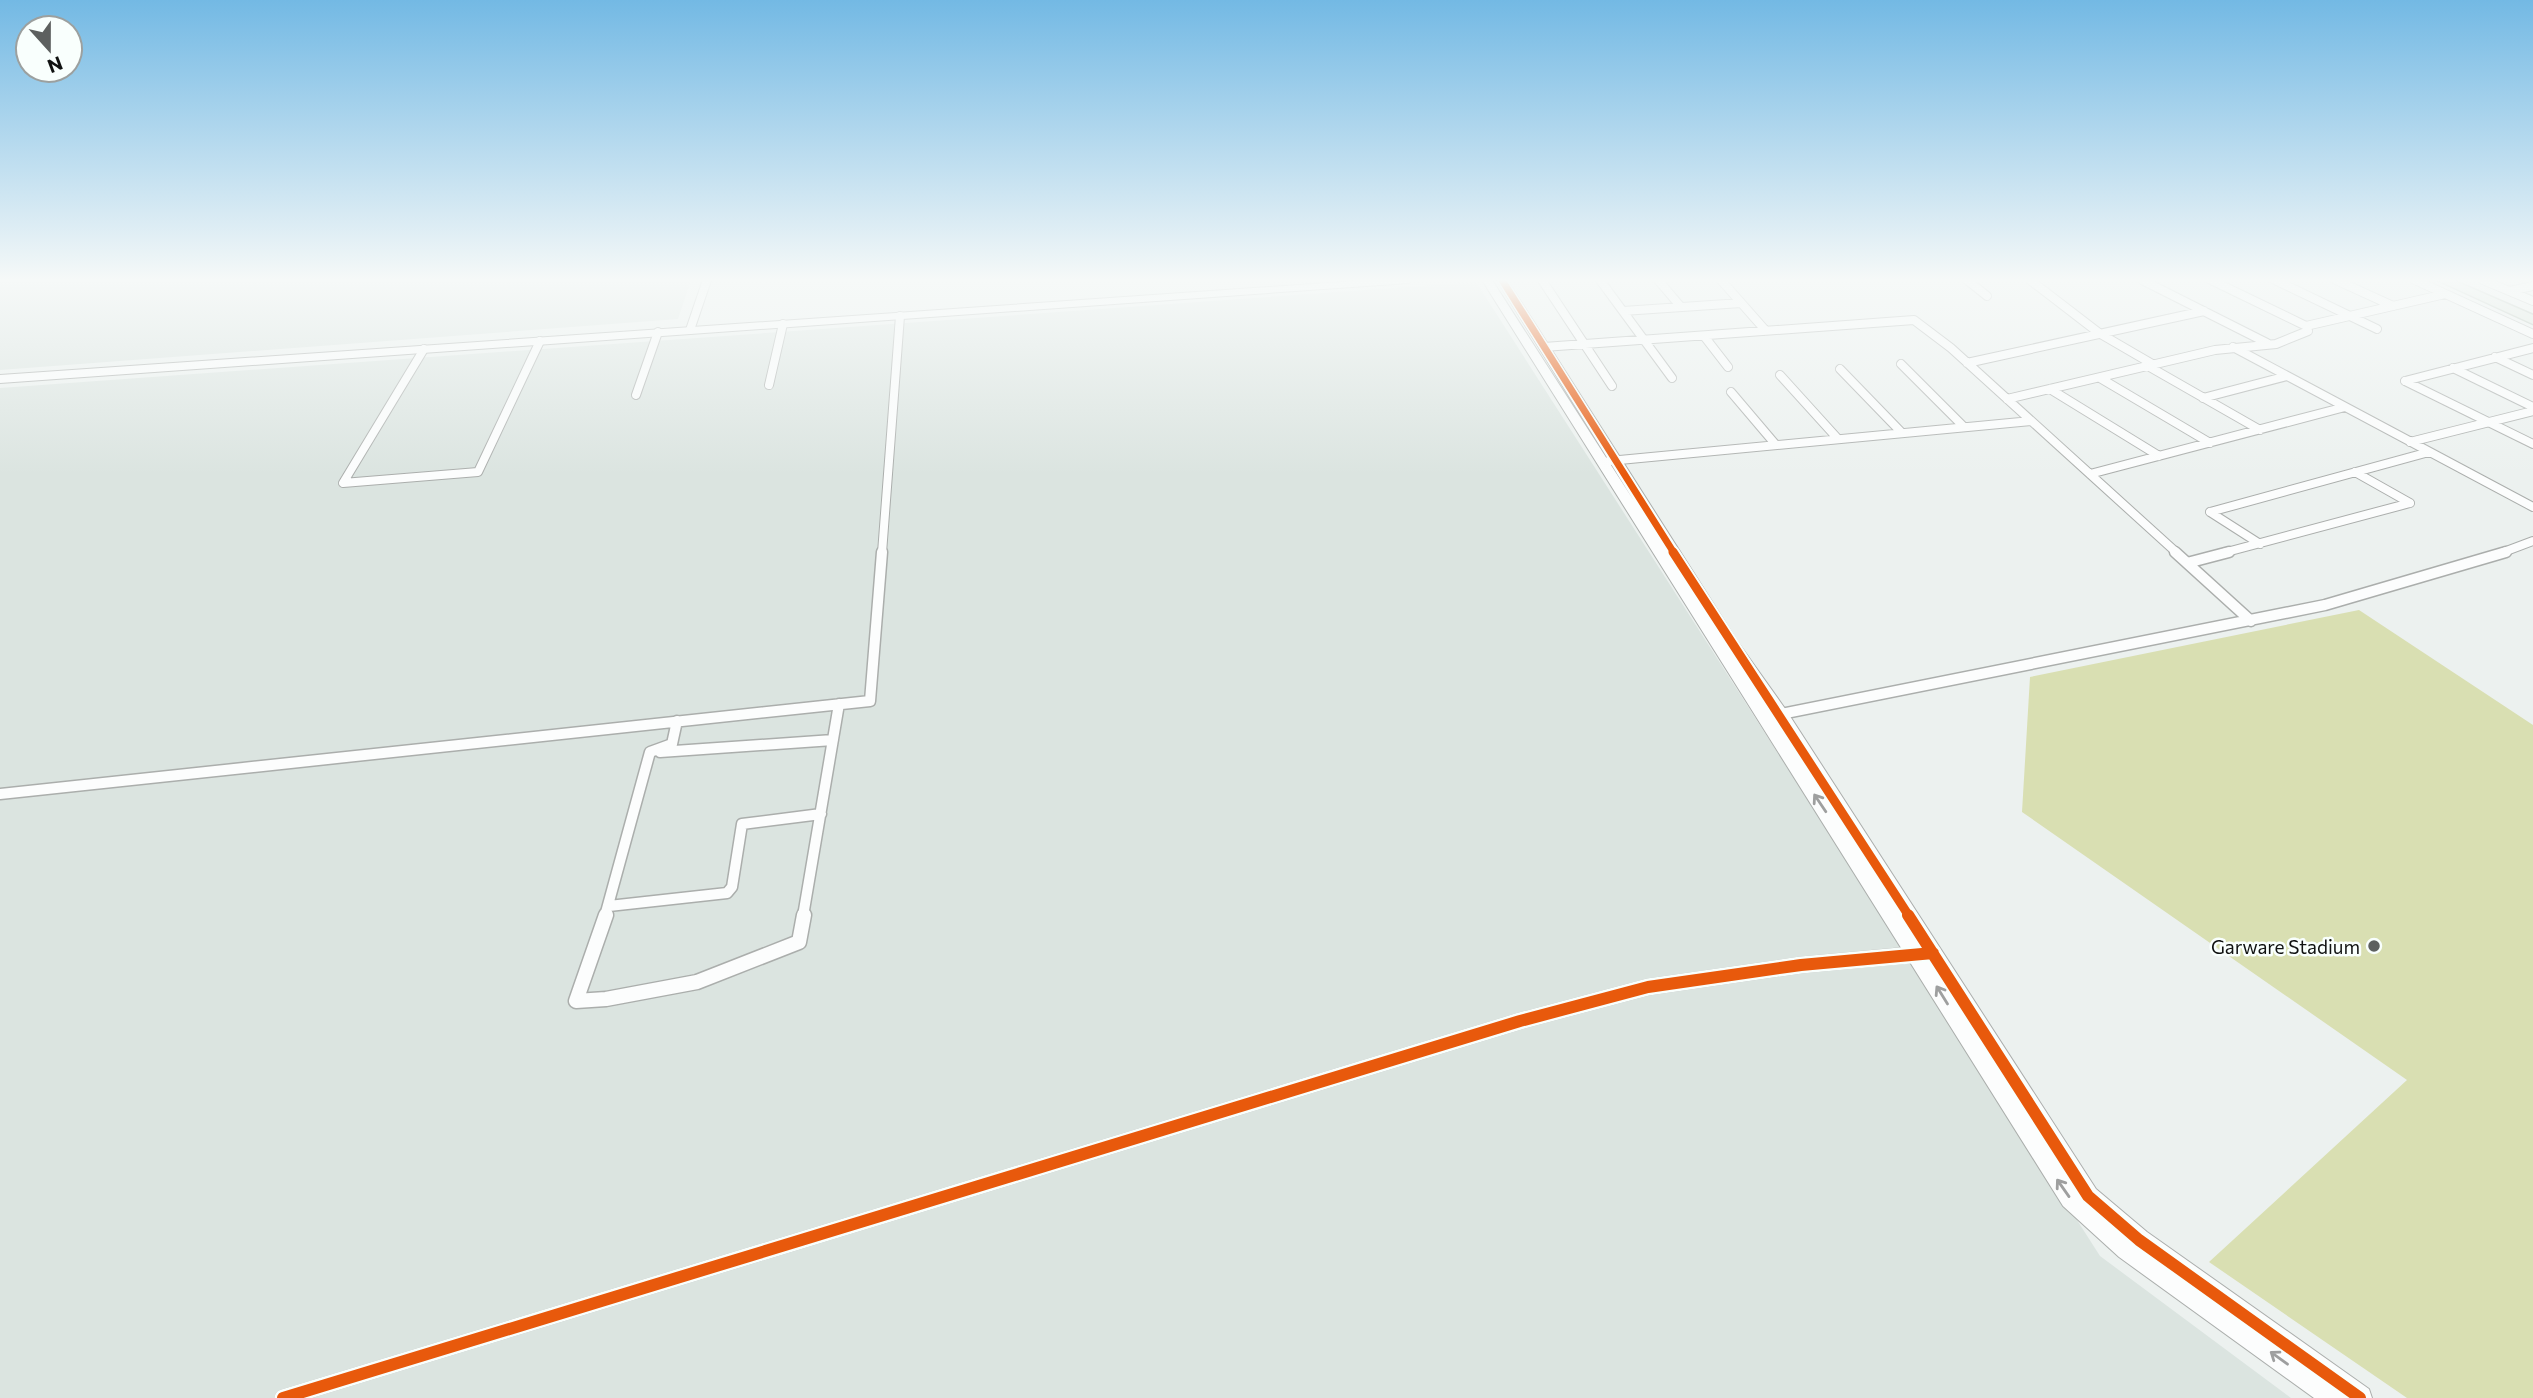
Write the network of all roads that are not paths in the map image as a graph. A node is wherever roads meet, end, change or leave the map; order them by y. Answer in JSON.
{"nodes":[{"id":1,"x":479,"y":345,"type":"edge"},
{"id":2,"x":538,"y":345,"type":"edge"},
{"id":3,"x":653,"y":345,"type":"edge"},
{"id":4,"x":778,"y":345,"type":"edge"},
{"id":5,"x":898,"y":345,"type":"edge"},
{"id":6,"x":1531,"y":345,"type":"edge"},
{"id":7,"x":1567,"y":345,"type":"edge"},
{"id":8,"x":1585,"y":345,"type":"edge"},
{"id":9,"x":1648,"y":345,"type":"edge"},
{"id":10,"x":1710,"y":345,"type":"edge"},
{"id":11,"x":1945,"y":345,"type":"edge"},
{"id":12,"x":2045,"y":345,"type":"edge"},
{"id":13,"x":2119,"y":345,"type":"edge"},
{"id":14,"x":2248,"y":345,"type":"edge"},
{"id":15,"x":1544,"y":347,"type":"joint"},
{"id":16,"x":2233,"y":347,"type":"junction"},
{"id":17,"x":2533,"y":348,"type":"edge"},
{"id":18,"x":424,"y":349,"type":"junction"},
{"id":19,"x":2495,"y":357,"type":"junction"},
{"id":20,"x":1967,"y":363,"type":"junction"},
{"id":21,"x":1901,"y":364,"type":"dead end"},
{"id":22,"x":2151,"y":365,"type":"junction"},
{"id":23,"x":1728,"y":367,"type":"dead end"},
{"id":24,"x":2453,"y":368,"type":"junction"},
{"id":25,"x":1840,"y":369,"type":"dead end"},
{"id":26,"x":1780,"y":375,"type":"dead end"},
{"id":27,"x":2533,"y":375,"type":"edge"},
{"id":28,"x":2287,"y":376,"type":"junction"},
{"id":29,"x":2100,"y":377,"type":"junction"},
{"id":30,"x":1672,"y":378,"type":"dead end"},
{"id":31,"x":0,"y":379,"type":"edge"},
{"id":32,"x":769,"y":385,"type":"dead end"},
{"id":33,"x":1612,"y":386,"type":"dead end"},
{"id":34,"x":2050,"y":389,"type":"junction"},
{"id":35,"x":1731,"y":392,"type":"dead end"},
{"id":36,"x":636,"y":396,"type":"dead end"},
{"id":37,"x":2203,"y":397,"type":"junction"},
{"id":38,"x":2007,"y":399,"type":"junction"},
{"id":39,"x":2345,"y":407,"type":"junction"},
{"id":40,"x":2533,"y":409,"type":"edge"},
{"id":41,"x":2031,"y":421,"type":"junction"},
{"id":42,"x":2488,"y":422,"type":"junction"},
{"id":43,"x":1964,"y":427,"type":"junction"},
{"id":44,"x":2260,"y":430,"type":"junction"},
{"id":45,"x":1902,"y":433,"type":"junction"},
{"id":46,"x":1838,"y":439,"type":"junction"},
{"id":47,"x":2410,"y":442,"type":"junction"},
{"id":48,"x":2210,"y":443,"type":"junction"},
{"id":49,"x":2533,"y":444,"type":"edge"},
{"id":50,"x":1776,"y":445,"type":"junction"},
{"id":51,"x":2429,"y":452,"type":"junction"},
{"id":52,"x":2159,"y":456,"type":"junction"},
{"id":53,"x":1609,"y":461,"type":"junction"},
{"id":54,"x":2355,"y":472,"type":"junction"},
{"id":55,"x":2090,"y":474,"type":"junction"},
{"id":56,"x":2533,"y":508,"type":"edge"},
{"id":57,"x":2533,"y":541,"type":"edge"},
{"id":58,"x":2260,"y":544,"type":"junction"},
{"id":59,"x":2187,"y":563,"type":"junction"},
{"id":60,"x":2251,"y":621,"type":"junction"},
{"id":61,"x":839,"y":704,"type":"junction"},
{"id":62,"x":1772,"y":716,"type":"junction"},
{"id":63,"x":677,"y":721,"type":"junction"},
{"id":64,"x":833,"y":740,"type":"junction"},
{"id":65,"x":650,"y":752,"type":"junction"},
{"id":66,"x":0,"y":794,"type":"edge"},
{"id":67,"x":821,"y":814,"type":"junction"},
{"id":68,"x":609,"y":906,"type":"junction"},
{"id":69,"x":1924,"y":953,"type":"junction"},
{"id":70,"x":2210,"y":1300,"type":"junction"},
{"id":71,"x":283,"y":1398,"type":"edge"},
{"id":72,"x":2335,"y":1398,"type":"edge"},
{"id":73,"x":2360,"y":1398,"type":"edge"}],
"edges":[{"from":1,"to":18,"type":"street"},
{"from":2,"to":18,"type":"street"},
{"from":3,"to":36,"type":"street"},
{"from":4,"to":32,"type":"street"},
{"from":5,"to":61,"type":"street"},
{"from":6,"to":53,"type":"street"},
{"from":7,"to":15,"type":"street"},
{"from":8,"to":33,"type":"street"},
{"from":9,"to":30,"type":"street"},
{"from":10,"to":23,"type":"street"},
{"from":11,"to":20,"type":"street"},
{"from":12,"to":20,"type":"street"},
{"from":13,"to":22,"type":"street"},
{"from":14,"to":16,"type":"street"},
{"from":15,"to":53,"type":"street"},
{"from":16,"to":22,"type":"street"},
{"from":16,"to":28,"type":"street"},
{"from":17,"to":19,"type":"street"},
{"from":18,"to":31,"type":"street"},
{"from":19,"to":24,"type":"street"},
{"from":19,"to":27,"type":"street"},
{"from":20,"to":38,"type":"street"},
{"from":21,"to":43,"type":"street"},
{"from":22,"to":29,"type":"street"},
{"from":22,"to":37,"type":"street"},
{"from":24,"to":40,"type":"street"},
{"from":24,"to":42,"type":"street"},
{"from":25,"to":45,"type":"street"},
{"from":26,"to":46,"type":"street"},
{"from":28,"to":37,"type":"street"},
{"from":28,"to":39,"type":"street"},
{"from":29,"to":34,"type":"street"},
{"from":29,"to":48,"type":"street"},
{"from":34,"to":38,"type":"street"},
{"from":34,"to":52,"type":"street"},
{"from":35,"to":50,"type":"street"},
{"from":37,"to":44,"type":"street"},
{"from":38,"to":41,"type":"street"},
{"from":39,"to":44,"type":"street"},
{"from":39,"to":47,"type":"street"},
{"from":40,"to":42,"type":"street"},
{"from":41,"to":43,"type":"street"},
{"from":41,"to":55,"type":"street"},
{"from":42,"to":47,"type":"street"},
{"from":42,"to":49,"type":"street"},
{"from":43,"to":45,"type":"street"},
{"from":44,"to":48,"type":"street"},
{"from":45,"to":46,"type":"street"},
{"from":46,"to":50,"type":"street"},
{"from":47,"to":51,"type":"street"},
{"from":48,"to":52,"type":"street"},
{"from":50,"to":53,"type":"street"},
{"from":51,"to":54,"type":"street"},
{"from":51,"to":56,"type":"street"},
{"from":52,"to":55,"type":"street"},
{"from":53,"to":62,"type":"street"},
{"from":54,"to":58,"type":"street"},
{"from":54,"to":58,"type":"street"},
{"from":55,"to":59,"type":"street"},
{"from":57,"to":60,"type":"street"},
{"from":58,"to":59,"type":"street"},
{"from":59,"to":60,"type":"street"},
{"from":60,"to":62,"type":"street"},
{"from":61,"to":63,"type":"street"},
{"from":61,"to":64,"type":"street"},
{"from":62,"to":69,"type":"street"},
{"from":63,"to":65,"type":"street"},
{"from":63,"to":66,"type":"street"},
{"from":64,"to":65,"type":"street"},
{"from":64,"to":67,"type":"street"},
{"from":65,"to":68,"type":"street"},
{"from":67,"to":68,"type":"street"},
{"from":67,"to":68,"type":"street"},
{"from":69,"to":70,"type":"street"},
{"from":69,"to":71,"type":"street"},
{"from":72,"to":70,"type":"street","one_way":true},
{"from":70,"to":73,"type":"street"}]}
